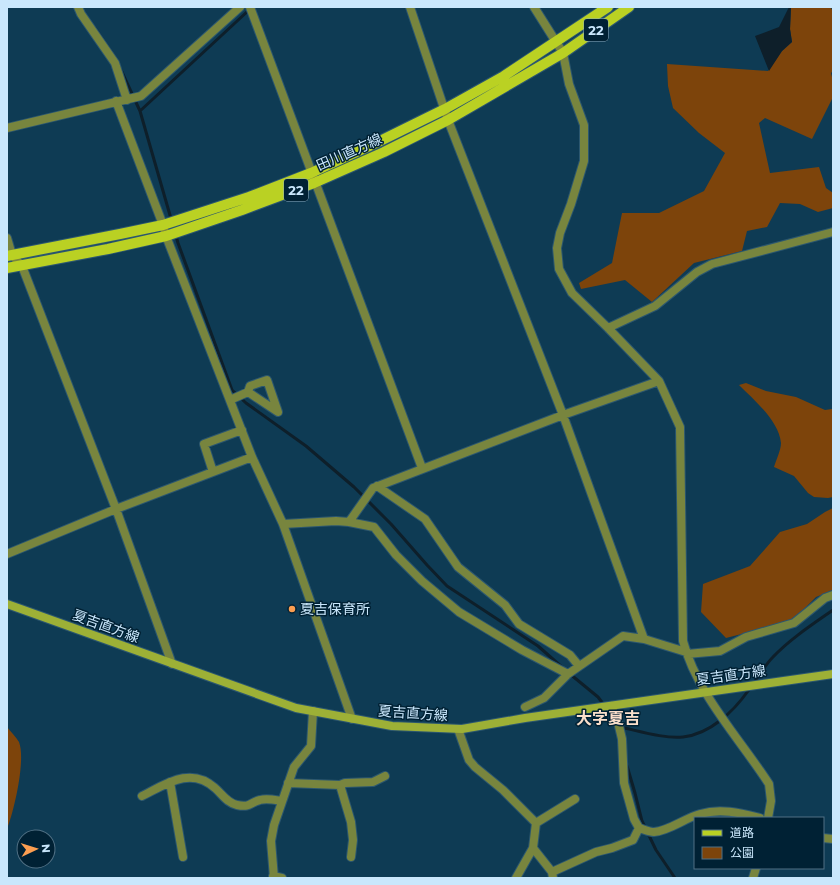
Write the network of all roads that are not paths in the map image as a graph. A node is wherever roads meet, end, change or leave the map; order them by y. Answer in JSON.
{"nodes":[{"id":1,"x":78,"y":7,"type":"edge"},
{"id":2,"x":240,"y":7,"type":"edge"},
{"id":3,"x":250,"y":7,"type":"edge"},
{"id":4,"x":410,"y":7,"type":"edge"},
{"id":5,"x":534,"y":7,"type":"edge"},
{"id":6,"x":608,"y":7,"type":"edge"},
{"id":7,"x":628,"y":7,"type":"edge"},
{"id":8,"x":556,"y":42,"type":"junction"},
{"id":9,"x":563,"y":53,"type":"junction"},
{"id":10,"x":127,"y":100,"type":"junction"},
{"id":11,"x":116,"y":101,"type":"junction"},
{"id":12,"x":445,"y":109,"type":"junction"},
{"id":13,"x":448,"y":120,"type":"junction"},
{"id":14,"x":7,"y":128,"type":"edge"},
{"id":15,"x":311,"y":173,"type":"junction"},
{"id":16,"x":314,"y":183,"type":"junction"},
{"id":17,"x":163,"y":225,"type":"junction"},
{"id":18,"x":833,"y":232,"type":"edge"},
{"id":19,"x":166,"y":236,"type":"junction"},
{"id":20,"x":7,"y":238,"type":"edge"},
{"id":21,"x":10,"y":256,"type":"edge"},
{"id":22,"x":22,"y":266,"type":"junction"},
{"id":23,"x":7,"y":268,"type":"edge"},
{"id":24,"x":608,"y":328,"type":"junction"},
{"id":25,"x":659,"y":381,"type":"junction"},
{"id":26,"x":248,"y":392,"type":"dead end"},
{"id":27,"x":230,"y":400,"type":"junction"},
{"id":28,"x":563,"y":415,"type":"junction"},
{"id":29,"x":242,"y":430,"type":"junction"},
{"id":30,"x":252,"y":457,"type":"junction"},
{"id":31,"x":422,"y":468,"type":"junction"},
{"id":32,"x":213,"y":472,"type":"junction"},
{"id":33,"x":377,"y":486,"type":"junction"},
{"id":34,"x":116,"y":509,"type":"junction"},
{"id":35,"x":349,"y":522,"type":"junction"},
{"id":36,"x":283,"y":524,"type":"junction"},
{"id":37,"x":7,"y":554,"type":"edge"},
{"id":38,"x":833,"y":595,"type":"edge"},
{"id":39,"x":7,"y":604,"type":"edge"},
{"id":40,"x":644,"y":639,"type":"junction"},
{"id":41,"x":686,"y":653,"type":"junction"},
{"id":42,"x":172,"y":664,"type":"junction"},
{"id":43,"x":579,"y":666,"type":"junction"},
{"id":44,"x":568,"y":674,"type":"junction"},
{"id":45,"x":833,"y":674,"type":"edge"},
{"id":46,"x":705,"y":692,"type":"junction"},
{"id":47,"x":611,"y":706,"type":"junction"},
{"id":48,"x":525,"y":707,"type":"dead end"},
{"id":49,"x":313,"y":712,"type":"junction"},
{"id":50,"x":352,"y":719,"type":"junction"},
{"id":51,"x":458,"y":729,"type":"junction"},
{"id":52,"x":385,"y":776,"type":"dead end"},
{"id":53,"x":170,"y":782,"type":"junction"},
{"id":54,"x":288,"y":783,"type":"junction"},
{"id":55,"x":340,"y":784,"type":"junction"},
{"id":56,"x":142,"y":796,"type":"dead end"},
{"id":57,"x":575,"y":799,"type":"dead end"},
{"id":58,"x":282,"y":801,"type":"junction"},
{"id":59,"x":756,"y":817,"type":"edge"},
{"id":60,"x":768,"y":817,"type":"edge"},
{"id":61,"x":536,"y":823,"type":"junction"},
{"id":62,"x":639,"y":828,"type":"junction"},
{"id":63,"x":533,"y":848,"type":"junction"},
{"id":64,"x":351,"y":856,"type":"dead end"},
{"id":65,"x":183,"y":857,"type":"dead end"},
{"id":66,"x":553,"y":875,"type":"edge"},
{"id":67,"x":273,"y":877,"type":"edge"},
{"id":68,"x":282,"y":878,"type":"edge"},
{"id":69,"x":516,"y":878,"type":"edge"}],
"edges":[{"from":1,"to":10,"type":"street"},
{"from":2,"to":10,"type":"street"},
{"from":3,"to":15,"type":"street"},
{"from":4,"to":12,"type":"street"},
{"from":5,"to":8,"type":"street"},
{"from":6,"to":8,"type":"main road","name":"田川直方線","number":"22"},
{"from":7,"to":9,"type":"main road","name":"田川直方線","number":"22"},
{"from":8,"to":9,"type":"street"},
{"from":8,"to":12,"type":"main road","name":"田川直方線","number":"22"},
{"from":9,"to":13,"type":"main road","name":"田川直方線","number":"22"},
{"from":9,"to":24,"type":"street"},
{"from":10,"to":11,"type":"street"},
{"from":11,"to":14,"type":"street"},
{"from":11,"to":17,"type":"street"},
{"from":12,"to":13,"type":"street"},
{"from":12,"to":15,"type":"main road","name":"田川直方線","number":"22"},
{"from":13,"to":16,"type":"main road","name":"田川直方線","number":"22"},
{"from":13,"to":28,"type":"street"},
{"from":15,"to":16,"type":"street"},
{"from":15,"to":17,"type":"main road","name":"田川直方線","number":"22"},
{"from":16,"to":19,"type":"main road","name":"田川直方線","number":"22"},
{"from":16,"to":31,"type":"street"},
{"from":17,"to":19,"type":"street"},
{"from":17,"to":21,"type":"main road","name":"田川直方線","number":"22"},
{"from":18,"to":24,"type":"street"},
{"from":19,"to":22,"type":"main road","name":"田川直方線","number":"22"},
{"from":19,"to":27,"type":"street"},
{"from":20,"to":21,"type":"street"},
{"from":21,"to":22,"type":"street"},
{"from":22,"to":23,"type":"main road","name":"田川直方線","number":"22"},
{"from":22,"to":34,"type":"street"},
{"from":24,"to":25,"type":"street"},
{"from":25,"to":28,"type":"street"},
{"from":25,"to":41,"type":"street"},
{"from":26,"to":27,"type":"street"},
{"from":27,"to":29,"type":"street"},
{"from":28,"to":31,"type":"street"},
{"from":28,"to":40,"type":"street"},
{"from":29,"to":30,"type":"street"},
{"from":29,"to":32,"type":"street"},
{"from":30,"to":32,"type":"street"},
{"from":30,"to":36,"type":"street"},
{"from":31,"to":33,"type":"street"},
{"from":32,"to":34,"type":"street"},
{"from":33,"to":35,"type":"street"},
{"from":33,"to":43,"type":"street"},
{"from":34,"to":37,"type":"street"},
{"from":34,"to":42,"type":"street"},
{"from":35,"to":36,"type":"street"},
{"from":35,"to":44,"type":"street"},
{"from":36,"to":50,"type":"street"},
{"from":38,"to":41,"type":"street"},
{"from":39,"to":42,"type":"main road","name":"夏吉直方線"},
{"from":40,"to":41,"type":"street"},
{"from":40,"to":43,"type":"street"},
{"from":41,"to":46,"type":"street"},
{"from":42,"to":49,"type":"main road","name":"夏吉直方線"},
{"from":43,"to":44,"type":"street"},
{"from":44,"to":48,"type":"street"},
{"from":45,"to":46,"type":"main road","name":"夏吉直方線"},
{"from":46,"to":47,"type":"main road","name":"夏吉直方線"},
{"from":46,"to":60,"type":"street"},
{"from":47,"to":51,"type":"main road","name":"夏吉直方線"},
{"from":47,"to":62,"type":"street"},
{"from":49,"to":50,"type":"main road","name":"夏吉直方線"},
{"from":49,"to":54,"type":"street"},
{"from":50,"to":51,"type":"main road","name":"夏吉直方線"},
{"from":51,"to":61,"type":"street"},
{"from":52,"to":55,"type":"street"},
{"from":53,"to":56,"type":"street"},
{"from":53,"to":58,"type":"street"},
{"from":53,"to":65,"type":"street"},
{"from":54,"to":55,"type":"street"},
{"from":54,"to":58,"type":"street"},
{"from":55,"to":64,"type":"street"},
{"from":57,"to":61,"type":"street"},
{"from":58,"to":67,"type":"street"},
{"from":59,"to":62,"type":"street"},
{"from":61,"to":63,"type":"street"},
{"from":62,"to":66,"type":"street"},
{"from":63,"to":66,"type":"street"},
{"from":63,"to":69,"type":"street"},
{"from":67,"to":68,"type":"street"}]}
